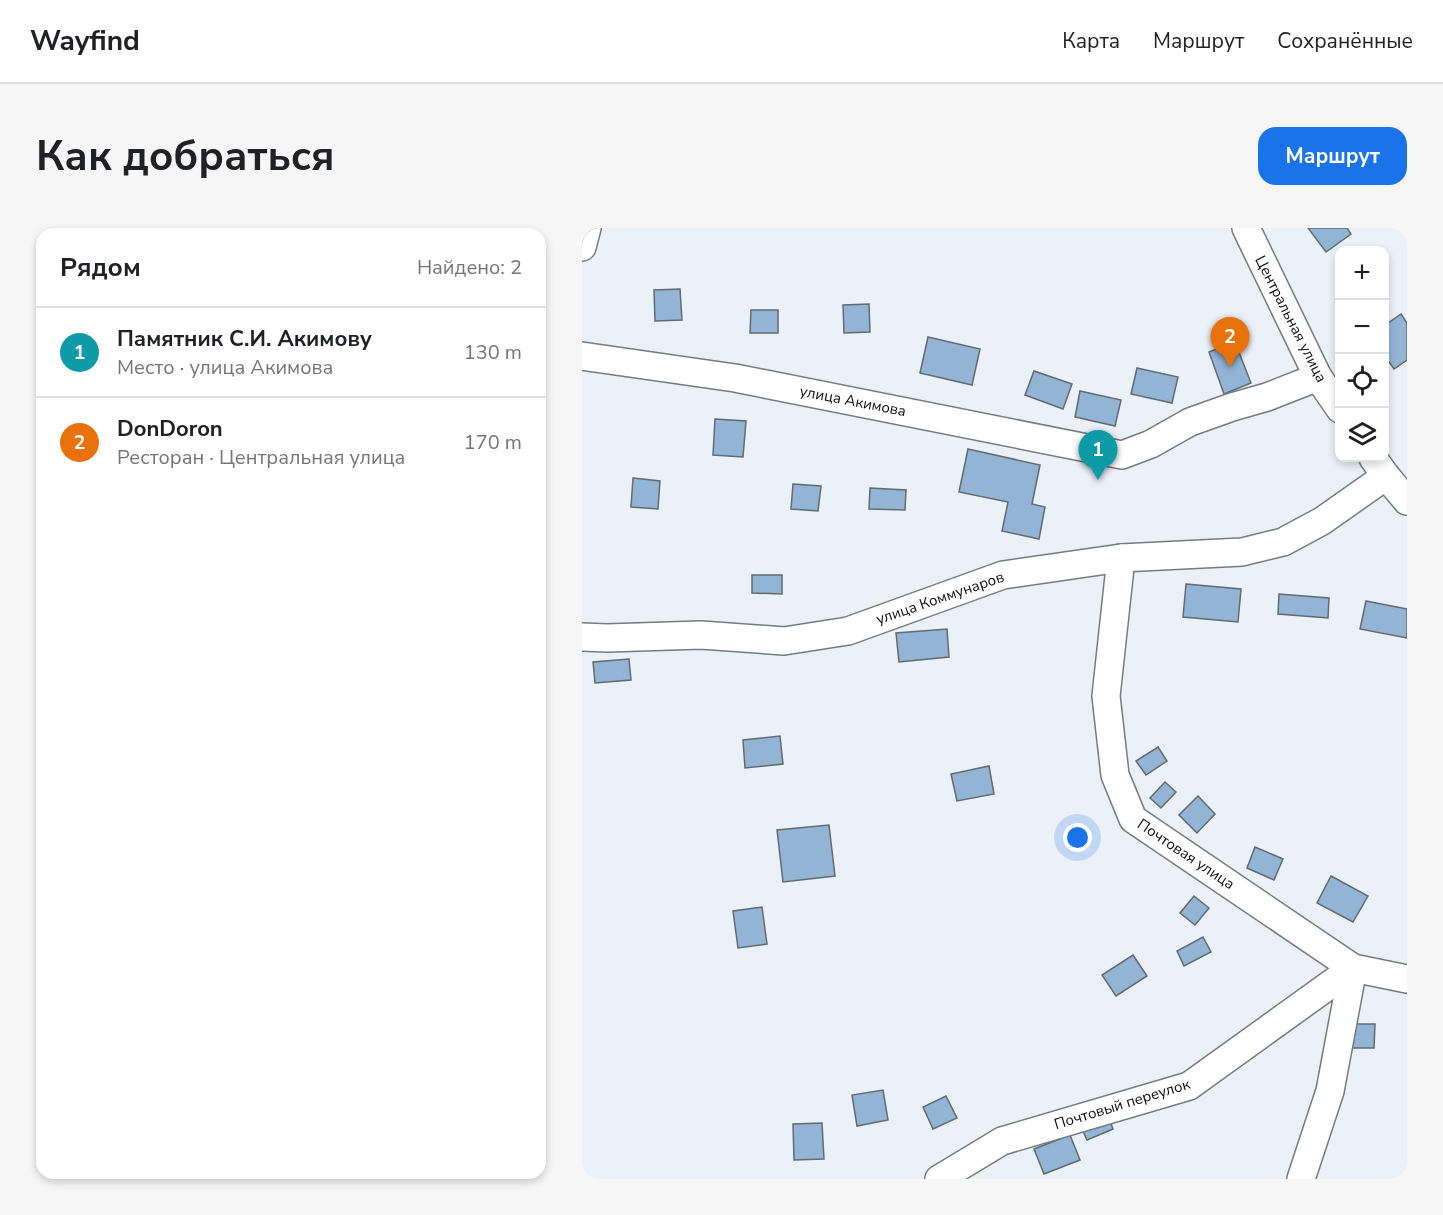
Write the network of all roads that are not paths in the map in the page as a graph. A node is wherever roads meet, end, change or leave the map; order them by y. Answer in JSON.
{"nodes":[{"id":1,"x":587,"y":228,"type":"edge"},
{"id":2,"x":1246,"y":228,"type":"edge"},
{"id":3,"x":582,"y":248,"type":"edge"},
{"id":4,"x":582,"y":356,"type":"edge"},
{"id":5,"x":1318,"y":377,"type":"junction"},
{"id":6,"x":1339,"y":408,"type":"edge"},
{"id":7,"x":1379,"y":467,"type":"edge"},
{"id":8,"x":1407,"y":501,"type":"edge"},
{"id":9,"x":1120,"y":558,"type":"junction"},
{"id":10,"x":582,"y":637,"type":"edge"},
{"id":11,"x":1353,"y":968,"type":"junction"},
{"id":12,"x":1407,"y":979,"type":"edge"},
{"id":13,"x":939,"y":1179,"type":"edge"},
{"id":14,"x":1300,"y":1179,"type":"edge"}],
"edges":[{"from":1,"to":3,"type":"street"},
{"from":2,"to":5,"type":"street","name":"Центральная улица"},
{"from":4,"to":5,"type":"street","name":"улица Акимова"},
{"from":5,"to":6,"type":"street","name":"Центральная улица"},
{"from":7,"to":8,"type":"street"},
{"from":7,"to":9,"type":"street","name":"улица Коммунаров"},
{"from":9,"to":10,"type":"street","name":"улица Коммунаров"},
{"from":9,"to":11,"type":"street","name":"Почтовая улица"},
{"from":11,"to":12,"type":"street","name":"Почтовая улица"},
{"from":11,"to":13,"type":"street","name":"Почтовый переулок"},
{"from":11,"to":14,"type":"street"}]}
